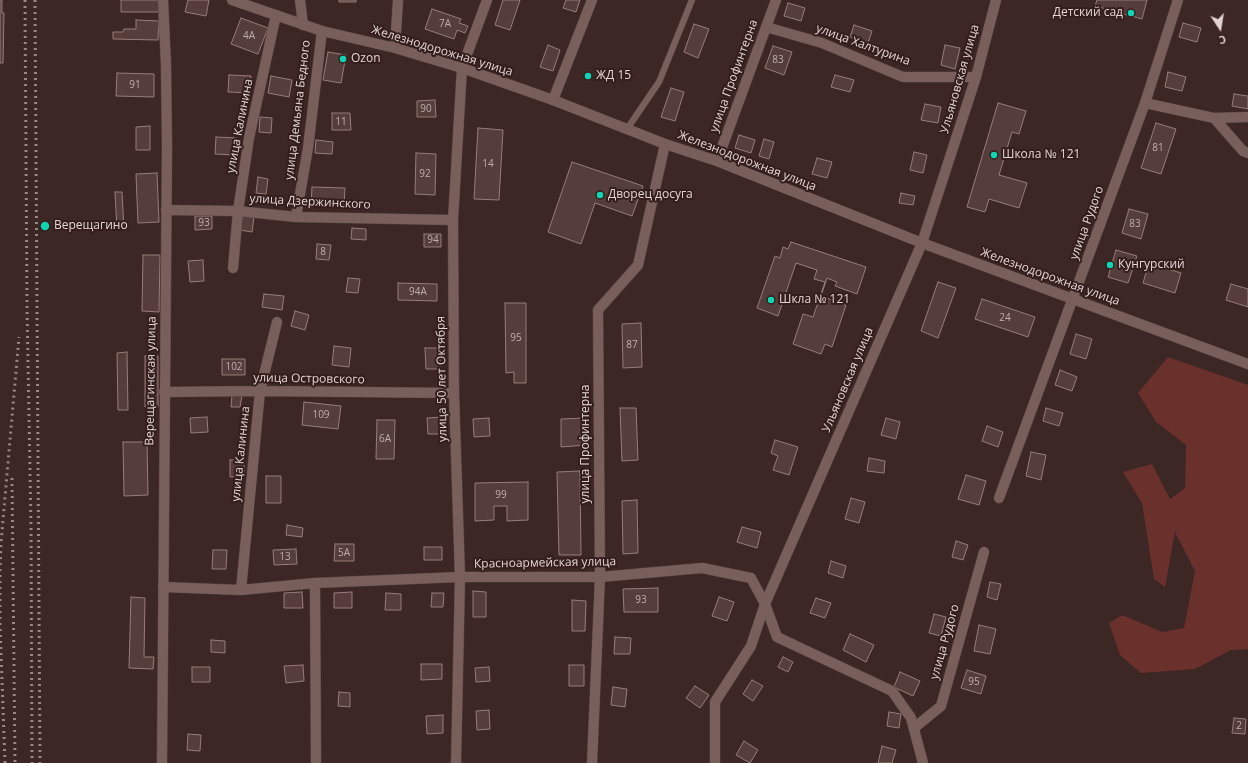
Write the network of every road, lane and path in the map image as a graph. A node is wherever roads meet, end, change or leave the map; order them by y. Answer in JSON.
{"nodes":[{"id":1,"x":163,"y":0,"type":"edge"},
{"id":2,"x":232,"y":0,"type":"edge"},
{"id":3,"x":300,"y":0,"type":"edge"},
{"id":4,"x":398,"y":0,"type":"edge"},
{"id":5,"x":487,"y":0,"type":"edge"},
{"id":6,"x":592,"y":0,"type":"edge"},
{"id":7,"x":692,"y":0,"type":"edge"},
{"id":8,"x":776,"y":0,"type":"edge"},
{"id":9,"x":996,"y":0,"type":"edge"},
{"id":10,"x":1178,"y":0,"type":"edge"},
{"id":11,"x":276,"y":15,"type":"junction"},
{"id":12,"x":303,"y":25,"type":"junction"},
{"id":13,"x":766,"y":27,"type":"junction"},
{"id":14,"x":322,"y":31,"type":"junction"},
{"id":15,"x":395,"y":48,"type":"junction"},
{"id":16,"x":462,"y":68,"type":"junction"},
{"id":17,"x":976,"y":77,"type":"junction"},
{"id":18,"x":553,"y":100,"type":"junction"},
{"id":19,"x":1145,"y":103,"type":"junction"},
{"id":20,"x":1248,"y":117,"type":"edge"},
{"id":21,"x":1214,"y":118,"type":"junction"},
{"id":22,"x":627,"y":129,"type":"junction"},
{"id":23,"x":665,"y":144,"type":"junction"},
{"id":24,"x":1248,"y":153,"type":"edge"},
{"id":25,"x":717,"y":161,"type":"junction"},
{"id":26,"x":166,"y":210,"type":"junction"},
{"id":27,"x":238,"y":211,"type":"junction"},
{"id":28,"x":296,"y":217,"type":"junction"},
{"id":29,"x":453,"y":220,"type":"junction"},
{"id":30,"x":922,"y":243,"type":"junction"},
{"id":31,"x":232,"y":268,"type":"dead end"},
{"id":32,"x":1073,"y":299,"type":"junction"},
{"id":33,"x":276,"y":322,"type":"dead end"},
{"id":34,"x":1248,"y":364,"type":"edge"},
{"id":35,"x":260,"y":391,"type":"junction"},
{"id":36,"x":164,"y":392,"type":"junction"},
{"id":37,"x":454,"y":393,"type":"junction"},
{"id":38,"x":999,"y":498,"type":"dead end"},
{"id":39,"x":984,"y":552,"type":"dead end"},
{"id":40,"x":460,"y":577,"type":"junction"},
{"id":41,"x":600,"y":578,"type":"junction"},
{"id":42,"x":315,"y":583,"type":"junction"},
{"id":43,"x":163,"y":588,"type":"junction"},
{"id":44,"x":241,"y":590,"type":"junction"},
{"id":45,"x":765,"y":604,"type":"junction"},
{"id":46,"x":913,"y":723,"type":"junction"},
{"id":47,"x":162,"y":763,"type":"edge"},
{"id":48,"x":316,"y":763,"type":"edge"},
{"id":49,"x":456,"y":763,"type":"edge"},
{"id":50,"x":592,"y":763,"type":"edge"},
{"id":51,"x":715,"y":763,"type":"edge"},
{"id":52,"x":923,"y":763,"type":"edge"}],
"edges":[{"from":1,"to":26,"type":"street","name":"Верещагинская улица"},
{"from":2,"to":11,"type":"street","name":"Железнодорожная улица"},
{"from":3,"to":12,"type":"street","name":"улица Демьяна Бедного"},
{"from":4,"to":15,"type":"street"},
{"from":5,"to":16,"type":"street","name":"улица 50 лет Октября"},
{"from":6,"to":18,"type":"street"},
{"from":7,"to":22,"type":"lane"},
{"from":8,"to":13,"type":"street","name":"улица Профинтерна"},
{"from":9,"to":17,"type":"street","name":"Ульяновская улица"},
{"from":10,"to":19,"type":"street","name":"улица Рудого"},
{"from":11,"to":12,"type":"street","name":"Железнодорожная улица"},
{"from":11,"to":27,"type":"street","name":"улица Калинина"},
{"from":12,"to":14,"type":"street","name":"Железнодорожная улица"},
{"from":13,"to":17,"type":"street","name":"улица Халтурина"},
{"from":13,"to":25,"type":"street","name":"улица Профинтерна"},
{"from":14,"to":15,"type":"street","name":"Железнодорожная улица"},
{"from":14,"to":28,"type":"street","name":"улица Демьяна Бедного"},
{"from":15,"to":16,"type":"street","name":"Железнодорожная улица"},
{"from":16,"to":18,"type":"street","name":"Железнодорожная улица"},
{"from":16,"to":29,"type":"street","name":"улица 50 лет Октября"},
{"from":17,"to":30,"type":"street","name":"Ульяновская улица"},
{"from":18,"to":22,"type":"street","name":"Железнодорожная улица"},
{"from":19,"to":21,"type":"street"},
{"from":19,"to":32,"type":"street","name":"улица Рудого"},
{"from":20,"to":21,"type":"street"},
{"from":21,"to":24,"type":"street"},
{"from":22,"to":23,"type":"street","name":"Железнодорожная улица"},
{"from":23,"to":25,"type":"street","name":"Железнодорожная улица"},
{"from":23,"to":41,"type":"street","name":"улица Профинтерна"},
{"from":25,"to":30,"type":"street","name":"Железнодорожная улица"},
{"from":26,"to":27,"type":"street","name":"улица Дзержинского"},
{"from":26,"to":36,"type":"street","name":"Верещагинская улица"},
{"from":27,"to":28,"type":"street","name":"улица Дзержинского"},
{"from":27,"to":31,"type":"street","name":"улица Калинина"},
{"from":28,"to":29,"type":"street","name":"улица Дзержинского"},
{"from":29,"to":37,"type":"street","name":"улица 50 лет Октября"},
{"from":30,"to":32,"type":"street","name":"Железнодорожная улица"},
{"from":30,"to":45,"type":"street","name":"Ульяновская улица"},
{"from":32,"to":34,"type":"street","name":"Железнодорожная улица"},
{"from":32,"to":38,"type":"street","name":"улица Рудого"},
{"from":33,"to":35,"type":"street","name":"улица Калинина"},
{"from":35,"to":36,"type":"street","name":"улица Островского"},
{"from":35,"to":37,"type":"street","name":"улица Островского"},
{"from":35,"to":44,"type":"street","name":"улица Калинина"},
{"from":36,"to":43,"type":"street","name":"Верещагинская улица"},
{"from":37,"to":40,"type":"street","name":"улица 50 лет Октября"},
{"from":39,"to":46,"type":"street","name":"улица Рудого"},
{"from":40,"to":41,"type":"street","name":"Красноармейская улица"},
{"from":40,"to":42,"type":"street","name":"Красноармейская улица"},
{"from":40,"to":49,"type":"street","name":"улица 50 лет Октября"},
{"from":41,"to":45,"type":"street","name":"Красноармейская улица"},
{"from":41,"to":50,"type":"street","name":"улица Профинтерна"},
{"from":42,"to":44,"type":"street","name":"Красноармейская улица"},
{"from":42,"to":48,"type":"street"},
{"from":43,"to":44,"type":"street","name":"Красноармейская улица"},
{"from":43,"to":47,"type":"street","name":"Верещагинская улица"},
{"from":45,"to":46,"type":"street","name":"Красноармейская улица"},
{"from":45,"to":51,"type":"street","name":"Ульяновская улица"},
{"from":46,"to":52,"type":"street"}]}
